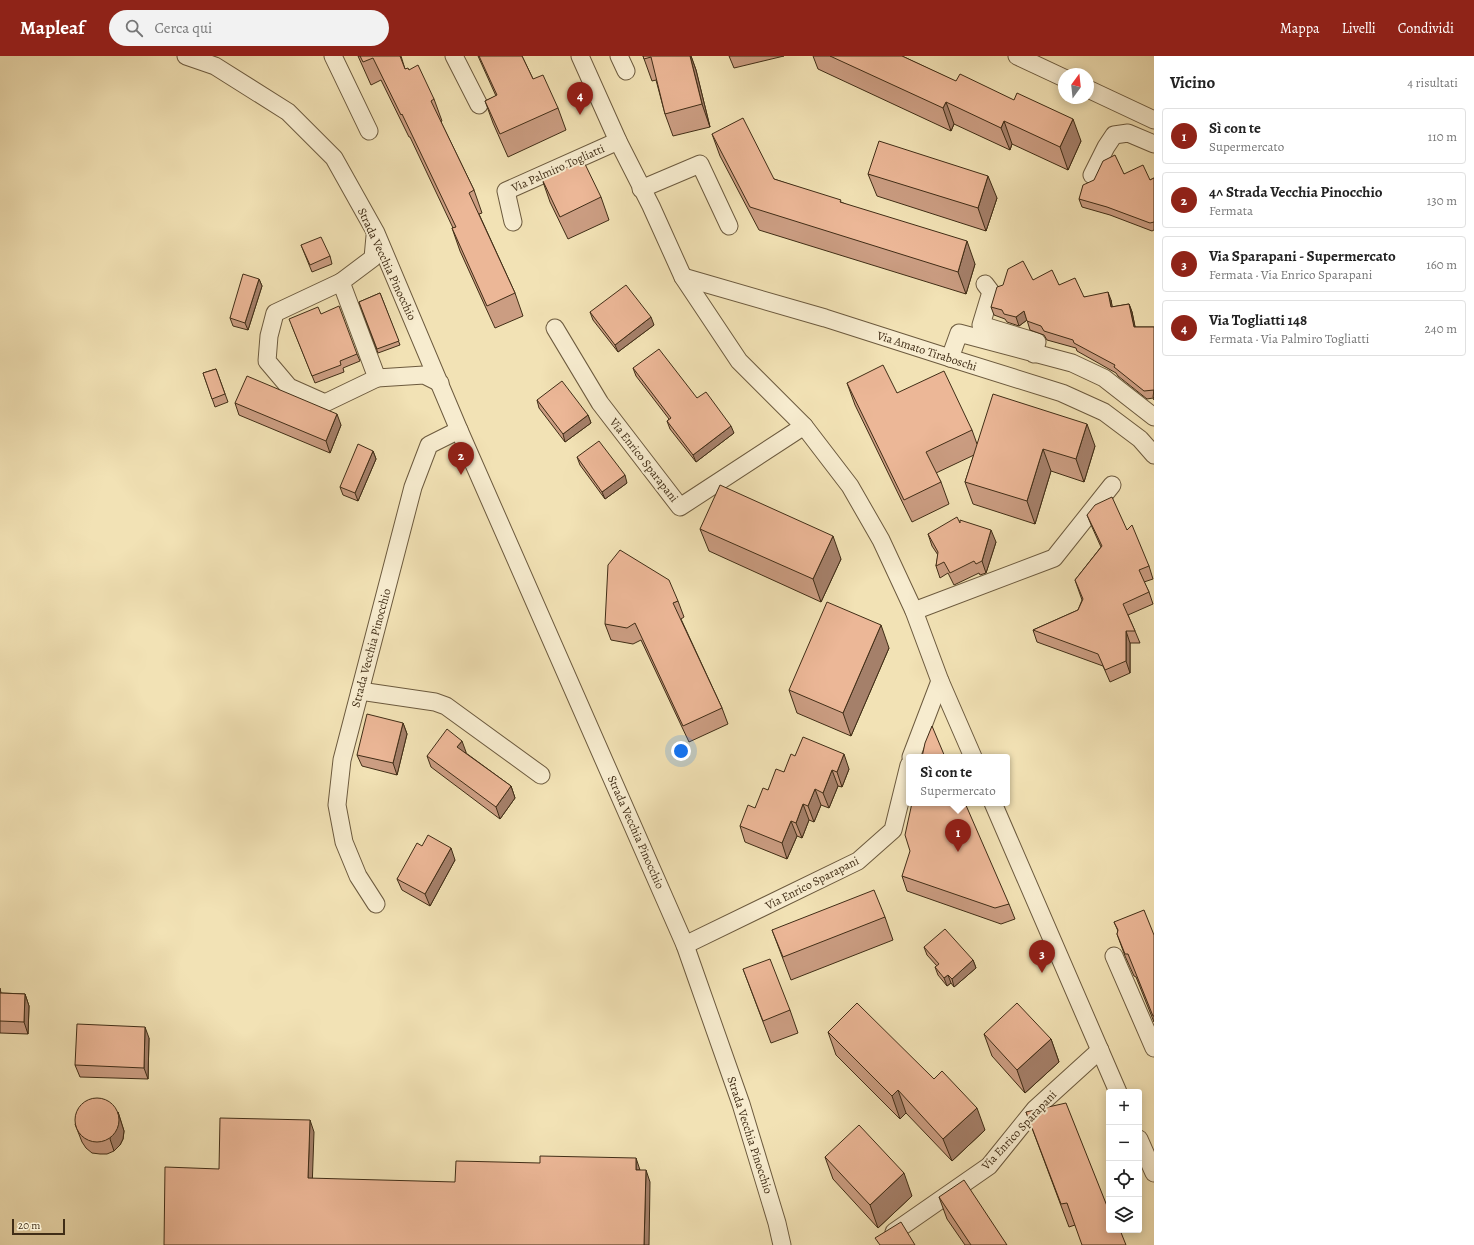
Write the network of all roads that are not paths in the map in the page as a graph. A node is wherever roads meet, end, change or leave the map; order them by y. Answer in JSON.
{"nodes":[{"id":1,"x":186,"y":56,"type":"edge"},
{"id":2,"x":333,"y":56,"type":"edge"},
{"id":3,"x":454,"y":56,"type":"edge"},
{"id":4,"x":580,"y":56,"type":"edge"},
{"id":5,"x":1017,"y":56,"type":"edge"},
{"id":6,"x":1058,"y":75,"type":"edge"},
{"id":7,"x":1094,"y":92,"type":"edge"},
{"id":8,"x":479,"y":105,"type":"dead end"},
{"id":9,"x":1154,"y":120,"type":"edge"},
{"id":10,"x":368,"y":130,"type":"dead end"},
{"id":11,"x":618,"y":141,"type":"junction"},
{"id":12,"x":1154,"y":144,"type":"edge"},
{"id":13,"x":1092,"y":175,"type":"dead end"},
{"id":14,"x":641,"y":189,"type":"junction"},
{"id":15,"x":512,"y":222,"type":"dead end"},
{"id":16,"x":729,"y":226,"type":"dead end"},
{"id":17,"x":376,"y":234,"type":"junction"},
{"id":18,"x":683,"y":277,"type":"junction"},
{"id":19,"x":340,"y":282,"type":"junction"},
{"id":20,"x":985,"y":284,"type":"dead end"},
{"id":21,"x":555,"y":328,"type":"dead end"},
{"id":22,"x":1034,"y":354,"type":"junction"},
{"id":23,"x":950,"y":358,"type":"junction"},
{"id":24,"x":377,"y":378,"type":"junction"},
{"id":25,"x":440,"y":383,"type":"junction"},
{"id":26,"x":1154,"y":417,"type":"edge"},
{"id":27,"x":804,"y":426,"type":"junction"},
{"id":28,"x":459,"y":430,"type":"junction"},
{"id":29,"x":1154,"y":455,"type":"edge"},
{"id":30,"x":1112,"y":485,"type":"dead end"},
{"id":31,"x":914,"y":611,"type":"junction"},
{"id":32,"x":940,"y":680,"type":"junction"},
{"id":33,"x":360,"y":691,"type":"junction"},
{"id":34,"x":912,"y":754,"type":"edge"},
{"id":35,"x":972,"y":754,"type":"edge"},
{"id":36,"x":541,"y":775,"type":"dead end"},
{"id":37,"x":906,"y":777,"type":"edge"},
{"id":38,"x":994,"y":806,"type":"edge"},
{"id":39,"x":376,"y":904,"type":"dead end"},
{"id":40,"x":686,"y":945,"type":"junction"},
{"id":41,"x":1114,"y":956,"type":"dead end"},
{"id":42,"x":1154,"y":1048,"type":"edge"},
{"id":43,"x":1100,"y":1050,"type":"junction"},
{"id":44,"x":1117,"y":1089,"type":"edge"},
{"id":45,"x":1142,"y":1146,"type":"edge"},
{"id":46,"x":1154,"y":1173,"type":"edge"},
{"id":47,"x":894,"y":1232,"type":"edge"},
{"id":48,"x":782,"y":1245,"type":"edge"}],
"edges":[{"from":1,"to":17,"type":"street","name":"Strada Vecchia Pinocchio"},
{"from":2,"to":10,"type":"street"},
{"from":3,"to":8,"type":"street"},
{"from":4,"to":11,"type":"street","name":"Via Palmiro Togliatti"},
{"from":5,"to":6,"type":"street"},
{"from":7,"to":9,"type":"street"},
{"from":11,"to":14,"type":"street","name":"Via Palmiro Togliatti"},
{"from":11,"to":15,"type":"street","name":"Via Palmiro Togliatti"},
{"from":12,"to":13,"type":"street"},
{"from":14,"to":16,"type":"street"},
{"from":14,"to":18,"type":"street","name":"Via Palmiro Togliatti"},
{"from":17,"to":19,"type":"street"},
{"from":17,"to":25,"type":"street","name":"Strada Vecchia Pinocchio"},
{"from":18,"to":23,"type":"street","name":"Via Amato Tiraboschi"},
{"from":18,"to":27,"type":"street"},
{"from":19,"to":24,"type":"street"},
{"from":19,"to":24,"type":"street"},
{"from":20,"to":22,"type":"street"},
{"from":21,"to":27,"type":"street","name":"Via Enrico Sparapani"},
{"from":22,"to":23,"type":"street"},
{"from":22,"to":26,"type":"street"},
{"from":23,"to":29,"type":"street","name":"Via Amato Tiraboschi"},
{"from":24,"to":25,"type":"street"},
{"from":25,"to":28,"type":"street","name":"Strada Vecchia Pinocchio"},
{"from":27,"to":31,"type":"street"},
{"from":28,"to":33,"type":"street","name":"Strada Vecchia Pinocchio"},
{"from":28,"to":40,"type":"street","name":"Strada Vecchia Pinocchio"},
{"from":30,"to":31,"type":"street"},
{"from":31,"to":32,"type":"street"},
{"from":32,"to":34,"type":"street"},
{"from":32,"to":35,"type":"street"},
{"from":33,"to":36,"type":"street"},
{"from":33,"to":39,"type":"street","name":"Strada Vecchia Pinocchio"},
{"from":37,"to":40,"type":"street","name":"Via Enrico Sparapani"},
{"from":38,"to":43,"type":"street"},
{"from":40,"to":48,"type":"street","name":"Strada Vecchia Pinocchio"},
{"from":41,"to":42,"type":"street"},
{"from":43,"to":44,"type":"street"},
{"from":43,"to":47,"type":"street","name":"Via Enrico Sparapani"},
{"from":45,"to":46,"type":"street"}]}
